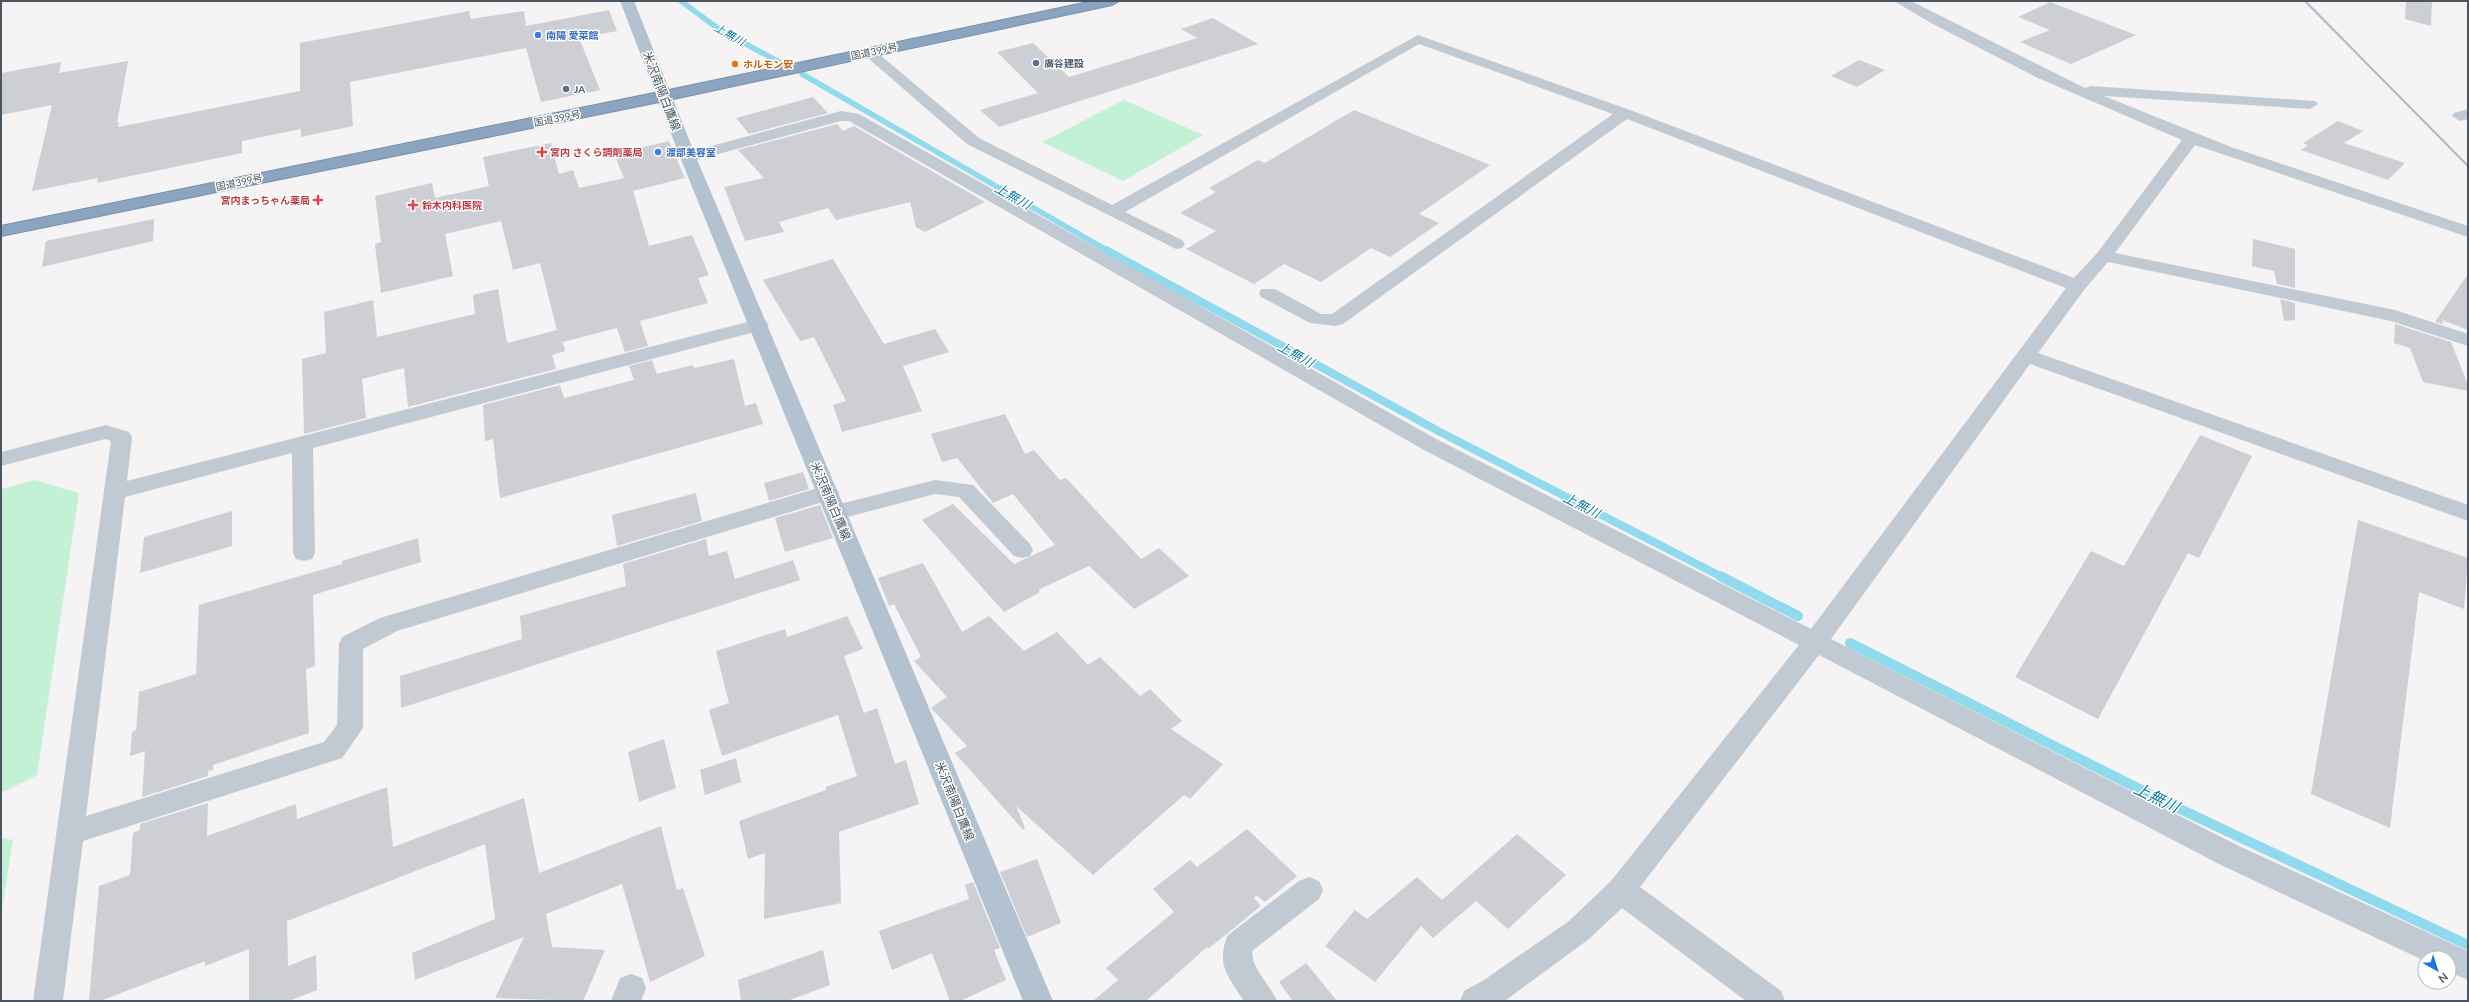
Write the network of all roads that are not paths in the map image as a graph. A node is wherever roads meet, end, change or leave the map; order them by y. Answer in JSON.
{"nodes":[{"id":1,"x":627,"y":1,"type":"edge"},
{"id":2,"x":1112,"y":1,"type":"edge"},
{"id":3,"x":1901,"y":1,"type":"edge"},
{"id":4,"x":868,"y":52,"type":"junction"},
{"id":5,"x":2076,"y":90,"type":"junction"},
{"id":6,"x":664,"y":96,"type":"junction"},
{"id":7,"x":2310,"y":104,"type":"dead end"},
{"id":8,"x":1625,"y":113,"type":"junction"},
{"id":9,"x":2192,"y":138,"type":"junction"},
{"id":10,"x":688,"y":157,"type":"junction"},
{"id":11,"x":1112,"y":212,"type":"junction"},
{"id":12,"x":1,"y":231,"type":"edge"},
{"id":13,"x":2468,"y":232,"type":"edge"},
{"id":14,"x":1176,"y":244,"type":"dead end"},
{"id":15,"x":2104,"y":256,"type":"junction"},
{"id":16,"x":2076,"y":286,"type":"junction"},
{"id":17,"x":1268,"y":293,"type":"dead end"},
{"id":18,"x":759,"y":325,"type":"junction"},
{"id":19,"x":2468,"y":340,"type":"edge"},
{"id":20,"x":2026,"y":355,"type":"junction"},
{"id":21,"x":302,"y":444,"type":"junction"},
{"id":22,"x":1,"y":459,"type":"edge"},
{"id":23,"x":114,"y":492,"type":"junction"},
{"id":24,"x":832,"y":503,"type":"junction"},
{"id":25,"x":2468,"y":513,"type":"edge"},
{"id":26,"x":1022,"y":550,"type":"dead end"},
{"id":27,"x":304,"y":553,"type":"dead end"},
{"id":28,"x":1816,"y":641,"type":"junction"},
{"id":29,"x":71,"y":833,"type":"junction"},
{"id":30,"x":1309,"y":890,"type":"dead end"},
{"id":31,"x":1621,"y":890,"type":"junction"},
{"id":32,"x":2468,"y":966,"type":"edge"},
{"id":33,"x":48,"y":1001,"type":"edge"},
{"id":34,"x":1038,"y":1001,"type":"edge"},
{"id":35,"x":1262,"y":1001,"type":"edge"},
{"id":36,"x":1475,"y":1001,"type":"edge"},
{"id":37,"x":1770,"y":1001,"type":"edge"}],
"edges":[{"from":1,"to":6,"type":"main road","name":"米沢南陽白鷹線"},
{"from":2,"to":4,"type":"highway","name":"国道399号"},
{"from":3,"to":5,"type":"street"},
{"from":4,"to":6,"type":"highway","name":"国道399号"},
{"from":4,"to":11,"type":"street"},
{"from":5,"to":7,"type":"street"},
{"from":5,"to":9,"type":"street"},
{"from":6,"to":10,"type":"main road","name":"米沢南陽白鷹線"},
{"from":6,"to":12,"type":"highway","name":"国道399号"},
{"from":8,"to":11,"type":"street"},
{"from":8,"to":16,"type":"street"},
{"from":8,"to":17,"type":"street"},
{"from":9,"to":13,"type":"street"},
{"from":9,"to":15,"type":"street"},
{"from":10,"to":18,"type":"main road","name":"米沢南陽白鷹線"},
{"from":10,"to":28,"type":"street"},
{"from":11,"to":14,"type":"street"},
{"from":15,"to":16,"type":"street"},
{"from":15,"to":19,"type":"street"},
{"from":16,"to":20,"type":"street"},
{"from":18,"to":21,"type":"street"},
{"from":18,"to":24,"type":"main road","name":"米沢南陽白鷹線"},
{"from":20,"to":25,"type":"street"},
{"from":20,"to":28,"type":"street"},
{"from":21,"to":23,"type":"street"},
{"from":21,"to":27,"type":"street"},
{"from":22,"to":23,"type":"street"},
{"from":23,"to":29,"type":"street"},
{"from":24,"to":26,"type":"street"},
{"from":24,"to":29,"type":"street"},
{"from":24,"to":34,"type":"main road","name":"米沢南陽白鷹線"},
{"from":28,"to":31,"type":"street"},
{"from":28,"to":32,"type":"street"},
{"from":29,"to":33,"type":"street"},
{"from":30,"to":35,"type":"street"},
{"from":31,"to":36,"type":"street"},
{"from":31,"to":37,"type":"street"}]}
